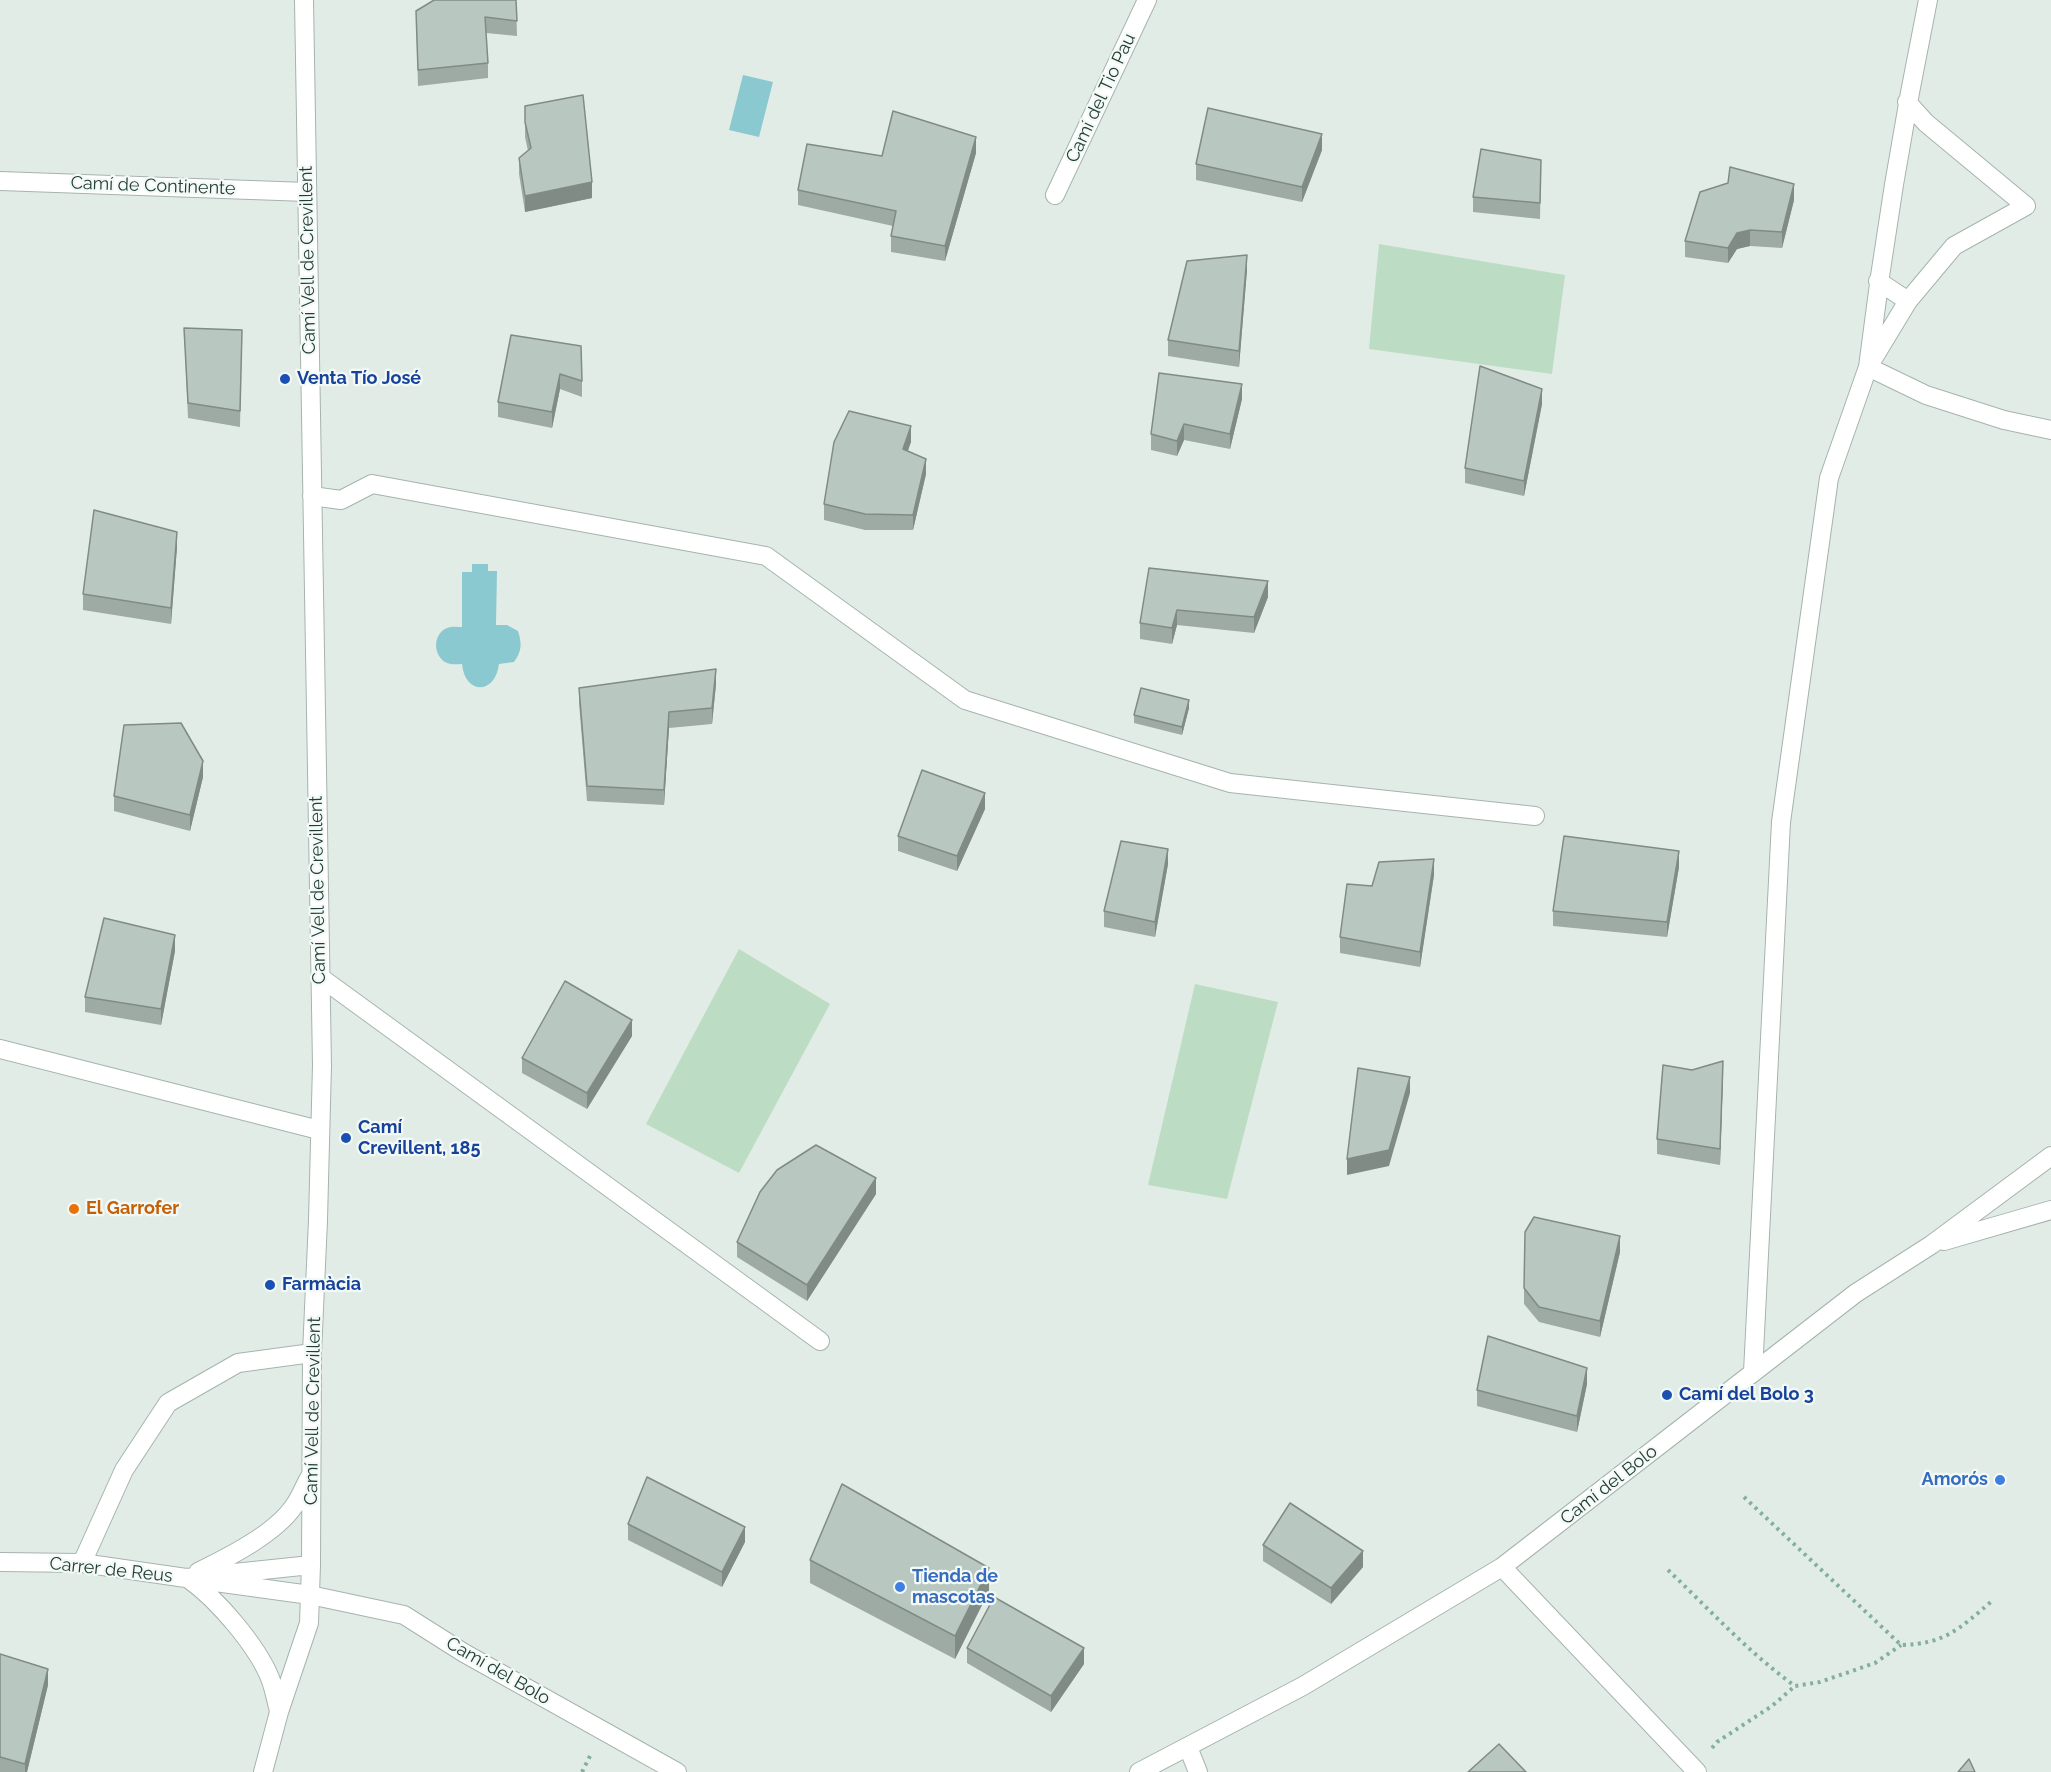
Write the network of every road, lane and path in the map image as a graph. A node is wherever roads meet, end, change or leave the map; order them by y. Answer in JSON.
{"nodes":[{"id":1,"x":304,"y":0,"type":"edge"},
{"id":2,"x":1147,"y":0,"type":"edge"},
{"id":3,"x":1928,"y":0,"type":"edge"},
{"id":4,"x":1908,"y":102,"type":"junction"},
{"id":5,"x":0,"y":181,"type":"edge"},
{"id":6,"x":307,"y":192,"type":"junction"},
{"id":7,"x":1055,"y":195,"type":"dead end"},
{"id":8,"x":1878,"y":281,"type":"junction"},
{"id":9,"x":1908,"y":301,"type":"junction"},
{"id":10,"x":1868,"y":367,"type":"junction"},
{"id":11,"x":2051,"y":430,"type":"edge"},
{"id":12,"x":312,"y":496,"type":"junction"},
{"id":13,"x":1535,"y":816,"type":"dead end"},
{"id":14,"x":320,"y":977,"type":"junction"},
{"id":15,"x":0,"y":1049,"type":"edge"},
{"id":16,"x":320,"y":1130,"type":"junction"},
{"id":17,"x":2051,"y":1156,"type":"edge"},
{"id":18,"x":2051,"y":1210,"type":"edge"},
{"id":19,"x":1931,"y":1245,"type":"junction"},
{"id":20,"x":820,"y":1341,"type":"dead end"},
{"id":21,"x":312,"y":1353,"type":"junction"},
{"id":22,"x":1753,"y":1372,"type":"junction"},
{"id":23,"x":311,"y":1475,"type":"junction"},
{"id":24,"x":1744,"y":1497,"type":"dead end"},
{"id":25,"x":0,"y":1562,"type":"edge"},
{"id":26,"x":82,"y":1563,"type":"junction"},
{"id":27,"x":311,"y":1565,"type":"junction"},
{"id":28,"x":1502,"y":1567,"type":"junction"},
{"id":29,"x":1668,"y":1570,"type":"dead end"},
{"id":30,"x":186,"y":1578,"type":"junction"},
{"id":31,"x":310,"y":1595,"type":"junction"},
{"id":32,"x":1992,"y":1601,"type":"dead end"},
{"id":33,"x":1901,"y":1645,"type":"junction"},
{"id":34,"x":1795,"y":1686,"type":"junction"},
{"id":35,"x":279,"y":1712,"type":"junction"},
{"id":36,"x":1188,"y":1747,"type":"junction"},
{"id":37,"x":594,"y":1748,"type":"dead end"},
{"id":38,"x":1694,"y":1770,"type":"edge"},
{"id":39,"x":263,"y":1772,"type":"edge"},
{"id":40,"x":582,"y":1772,"type":"edge"},
{"id":41,"x":677,"y":1772,"type":"edge"},
{"id":42,"x":1139,"y":1772,"type":"edge"},
{"id":43,"x":1198,"y":1772,"type":"edge"}],
"edges":[{"from":1,"to":6,"type":"street","name":"Camí Vell de Crevillent"},
{"from":2,"to":7,"type":"street","name":"Camí del Tio Pau"},
{"from":3,"to":4,"type":"street"},
{"from":4,"to":8,"type":"street"},
{"from":4,"to":9,"type":"street"},
{"from":5,"to":6,"type":"street","name":"Camí de Continente"},
{"from":6,"to":12,"type":"street","name":"Camí Vell de Crevillent"},
{"from":8,"to":9,"type":"street"},
{"from":8,"to":10,"type":"street"},
{"from":9,"to":10,"type":"street"},
{"from":10,"to":11,"type":"street"},
{"from":10,"to":22,"type":"street"},
{"from":12,"to":13,"type":"street"},
{"from":12,"to":14,"type":"street","name":"Camí Vell de Crevillent"},
{"from":14,"to":16,"type":"street","name":"Camí Vell de Crevillent"},
{"from":14,"to":20,"type":"street"},
{"from":15,"to":16,"type":"street"},
{"from":16,"to":21,"type":"street","name":"Camí Vell de Crevillent"},
{"from":17,"to":19,"type":"street","name":"Camí del Bolo"},
{"from":18,"to":19,"type":"street"},
{"from":19,"to":22,"type":"street","name":"Camí del Bolo"},
{"from":21,"to":23,"type":"street","name":"Camí Vell de Crevillent"},
{"from":21,"to":26,"type":"street"},
{"from":22,"to":28,"type":"street","name":"Camí del Bolo"},
{"from":23,"to":27,"type":"street","name":"Camí Vell de Crevillent"},
{"from":23,"to":30,"type":"street","name":"Carrer de Reus"},
{"from":24,"to":33,"type":"path"},
{"from":25,"to":26,"type":"street","name":"Carrer de Reus"},
{"from":26,"to":30,"type":"street","name":"Carrer de Reus"},
{"from":27,"to":30,"type":"street","name":"Carrer de Reus"},
{"from":27,"to":31,"type":"street","name":"Camí Vell de Crevillent"},
{"from":28,"to":36,"type":"street","name":"Camí del Bolo"},
{"from":28,"to":38,"type":"street"},
{"from":29,"to":34,"type":"path"},
{"from":30,"to":31,"type":"street","name":"Camí del Bolo"},
{"from":30,"to":35,"type":"street"},
{"from":31,"to":35,"type":"street","name":"Camí Vell de Crevillent"},
{"from":31,"to":41,"type":"street","name":"Camí del Bolo"},
{"from":32,"to":33,"type":"path"},
{"from":33,"to":34,"type":"path"},
{"from":34,"to":38,"type":"path"},
{"from":35,"to":39,"type":"street","name":"Camí Vell de Crevillent"},
{"from":36,"to":42,"type":"street","name":"Camí del Bolo"},
{"from":36,"to":43,"type":"street"},
{"from":37,"to":40,"type":"path"}]}
